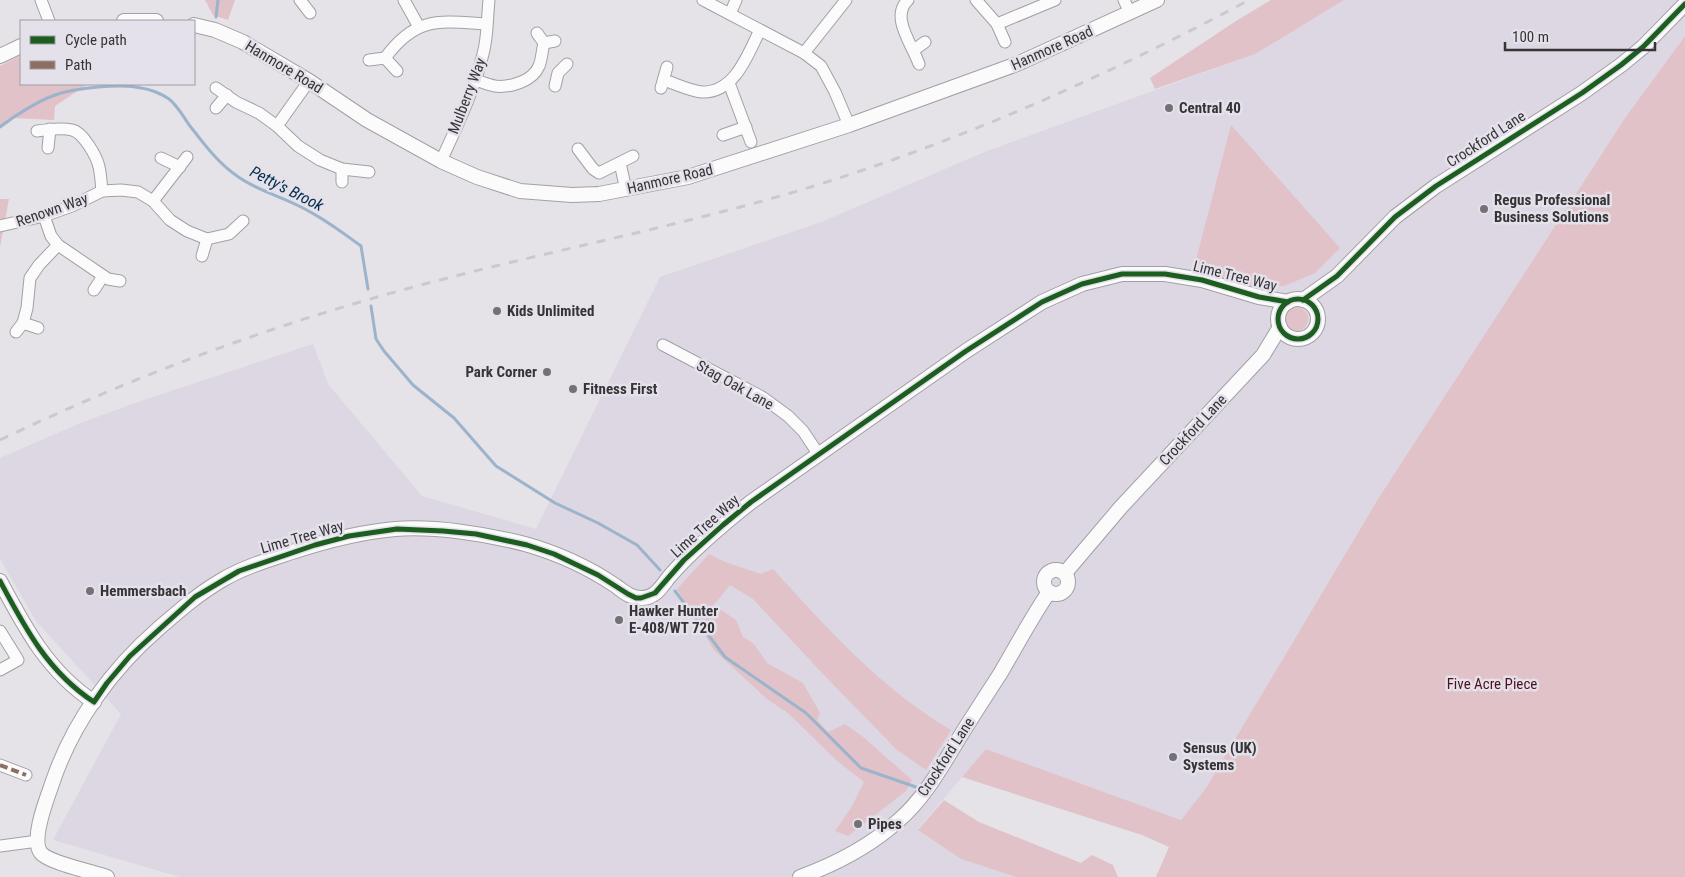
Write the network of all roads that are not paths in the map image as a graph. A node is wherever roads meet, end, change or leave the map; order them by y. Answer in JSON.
{"nodes":[{"id":1,"x":41,"y":0,"type":"edge"},
{"id":2,"x":300,"y":0,"type":"edge"},
{"id":3,"x":404,"y":0,"type":"edge"},
{"id":4,"x":489,"y":0,"type":"edge"},
{"id":5,"x":703,"y":0,"type":"edge"},
{"id":6,"x":736,"y":0,"type":"edge"},
{"id":7,"x":846,"y":0,"type":"edge"},
{"id":8,"x":908,"y":0,"type":"edge"},
{"id":9,"x":976,"y":0,"type":"edge"},
{"id":10,"x":1055,"y":0,"type":"edge"},
{"id":11,"x":1157,"y":0,"type":"edge"},
{"id":12,"x":1685,"y":4,"type":"edge"},
{"id":13,"x":1127,"y":6,"type":"edge"},
{"id":14,"x":310,"y":13,"type":"dead end"},
{"id":15,"x":730,"y":14,"type":"junction"},
{"id":16,"x":49,"y":20,"type":"edge"},
{"id":17,"x":195,"y":24,"type":"edge"},
{"id":18,"x":486,"y":24,"type":"junction"},
{"id":19,"x":997,"y":24,"type":"junction"},
{"id":20,"x":419,"y":27,"type":"junction"},
{"id":21,"x":760,"y":30,"type":"junction"},
{"id":22,"x":545,"y":39,"type":"dead end"},
{"id":23,"x":925,"y":42,"type":"dead end"},
{"id":24,"x":1005,"y":42,"type":"dead end"},
{"id":25,"x":20,"y":46,"type":"edge"},
{"id":26,"x":914,"y":50,"type":"junction"},
{"id":27,"x":804,"y":53,"type":"junction"},
{"id":28,"x":0,"y":56,"type":"edge"},
{"id":29,"x":385,"y":58,"type":"junction"},
{"id":30,"x":369,"y":60,"type":"dead end"},
{"id":31,"x":567,"y":64,"type":"dead end"},
{"id":32,"x":919,"y":64,"type":"dead end"},
{"id":33,"x":539,"y":66,"type":"junction"},
{"id":34,"x":666,"y":67,"type":"dead end"},
{"id":35,"x":397,"y":71,"type":"dead end"},
{"id":36,"x":558,"y":73,"type":"junction"},
{"id":37,"x":476,"y":80,"type":"junction"},
{"id":38,"x":309,"y":82,"type":"junction"},
{"id":39,"x":729,"y":83,"type":"junction"},
{"id":40,"x":555,"y":86,"type":"dead end"},
{"id":41,"x":216,"y":88,"type":"dead end"},
{"id":42,"x":227,"y":95,"type":"junction"},
{"id":43,"x":216,"y":108,"type":"dead end"},
{"id":44,"x":849,"y":125,"type":"junction"},
{"id":45,"x":278,"y":126,"type":"junction"},
{"id":46,"x":746,"y":127,"type":"junction"},
{"id":47,"x":50,"y":129,"type":"junction"},
{"id":48,"x":37,"y":131,"type":"dead end"},
{"id":49,"x":723,"y":135,"type":"dead end"},
{"id":50,"x":751,"y":142,"type":"dead end"},
{"id":51,"x":48,"y":148,"type":"dead end"},
{"id":52,"x":578,"y":149,"type":"dead end"},
{"id":53,"x":633,"y":156,"type":"dead end"},
{"id":54,"x":161,"y":158,"type":"dead end"},
{"id":55,"x":441,"y":161,"type":"junction"},
{"id":56,"x":620,"y":163,"type":"junction"},
{"id":57,"x":342,"y":169,"type":"junction"},
{"id":58,"x":369,"y":172,"type":"dead end"},
{"id":59,"x":342,"y":182,"type":"dead end"},
{"id":60,"x":626,"y":190,"type":"junction"},
{"id":61,"x":102,"y":191,"type":"junction"},
{"id":62,"x":153,"y":201,"type":"junction"},
{"id":63,"x":44,"y":216,"type":"junction"},
{"id":64,"x":243,"y":222,"type":"dead end"},
{"id":65,"x":0,"y":226,"type":"edge"},
{"id":66,"x":207,"y":239,"type":"junction"},
{"id":67,"x":58,"y":245,"type":"junction"},
{"id":68,"x":202,"y":256,"type":"dead end"},
{"id":69,"x":104,"y":276,"type":"junction"},
{"id":70,"x":1337,"y":276,"type":"junction"},
{"id":71,"x":120,"y":281,"type":"dead end"},
{"id":72,"x":94,"y":290,"type":"dead end"},
{"id":73,"x":1259,"y":297,"type":"junction"},
{"id":74,"x":1303,"y":300,"type":"junction"},
{"id":75,"x":1288,"y":302,"type":"junction"},
{"id":76,"x":1317,"y":312,"type":"junction"},
{"id":77,"x":23,"y":322,"type":"junction"},
{"id":78,"x":1280,"y":322,"type":"junction"},
{"id":79,"x":38,"y":328,"type":"dead end"},
{"id":80,"x":16,"y":332,"type":"dead end"},
{"id":81,"x":1295,"y":338,"type":"junction"},
{"id":82,"x":663,"y":345,"type":"dead end"},
{"id":83,"x":1263,"y":355,"type":"junction"},
{"id":84,"x":819,"y":454,"type":"junction"},
{"id":85,"x":0,"y":581,"type":"edge"},
{"id":86,"x":0,"y":631,"type":"edge"},
{"id":87,"x":0,"y":670,"type":"edge"},
{"id":88,"x":94,"y":702,"type":"junction"},
{"id":89,"x":0,"y":765,"type":"edge"},
{"id":90,"x":26,"y":775,"type":"dead end"},
{"id":91,"x":38,"y":841,"type":"junction"},
{"id":92,"x":0,"y":846,"type":"edge"},
{"id":93,"x":107,"y":877,"type":"edge"},
{"id":94,"x":800,"y":877,"type":"edge"}],
"edges":[{"from":1,"to":16,"type":"street"},
{"from":2,"to":14,"type":"street"},
{"from":3,"to":20,"type":"street"},
{"from":4,"to":18,"type":"street","name":"Mulberry Way"},
{"from":5,"to":15,"type":"street"},
{"from":6,"to":15,"type":"street"},
{"from":7,"to":27,"type":"street"},
{"from":8,"to":26,"type":"street"},
{"from":9,"to":19,"type":"street"},
{"from":10,"to":19,"type":"street"},
{"from":11,"to":13,"type":"street","name":"Hanmore Road"},
{"from":12,"to":70,"type":"street","name":"Crockford Lane"},
{"from":13,"to":44,"type":"street","name":"Hanmore Road"},
{"from":15,"to":21,"type":"street"},
{"from":17,"to":38,"type":"street","name":"Hanmore Road"},
{"from":18,"to":20,"type":"street"},
{"from":18,"to":37,"type":"street","name":"Mulberry Way"},
{"from":19,"to":24,"type":"street"},
{"from":20,"to":29,"type":"street"},
{"from":21,"to":27,"type":"street"},
{"from":21,"to":39,"type":"street"},
{"from":22,"to":33,"type":"street"},
{"from":23,"to":26,"type":"street"},
{"from":25,"to":28,"type":"street"},
{"from":26,"to":32,"type":"street"},
{"from":27,"to":44,"type":"street"},
{"from":29,"to":30,"type":"street"},
{"from":29,"to":35,"type":"street"},
{"from":31,"to":36,"type":"street"},
{"from":33,"to":36,"type":"street"},
{"from":33,"to":37,"type":"street"},
{"from":34,"to":39,"type":"street"},
{"from":36,"to":40,"type":"street"},
{"from":37,"to":55,"type":"street","name":"Mulberry Way"},
{"from":38,"to":45,"type":"street"},
{"from":38,"to":55,"type":"street","name":"Hanmore Road"},
{"from":39,"to":46,"type":"street"},
{"from":41,"to":42,"type":"street"},
{"from":42,"to":43,"type":"street"},
{"from":42,"to":45,"type":"street"},
{"from":44,"to":60,"type":"street","name":"Hanmore Road"},
{"from":45,"to":57,"type":"street"},
{"from":46,"to":49,"type":"street"},
{"from":46,"to":50,"type":"street"},
{"from":47,"to":48,"type":"street","name":"Renown Way"},
{"from":47,"to":51,"type":"street"},
{"from":47,"to":61,"type":"street","name":"Renown Way"},
{"from":52,"to":56,"type":"street"},
{"from":53,"to":56,"type":"street"},
{"from":54,"to":62,"type":"street"},
{"from":55,"to":60,"type":"street","name":"Hanmore Road"},
{"from":56,"to":60,"type":"street"},
{"from":57,"to":58,"type":"street"},
{"from":57,"to":59,"type":"street"},
{"from":61,"to":62,"type":"street","name":"Renown Way"},
{"from":61,"to":63,"type":"street","name":"Renown Way"},
{"from":62,"to":66,"type":"street","name":"Renown Way"},
{"from":63,"to":65,"type":"street","name":"Renown Way"},
{"from":63,"to":67,"type":"street"},
{"from":64,"to":66,"type":"street"},
{"from":66,"to":68,"type":"street"},
{"from":67,"to":69,"type":"street"},
{"from":67,"to":77,"type":"street"},
{"from":69,"to":71,"type":"street"},
{"from":69,"to":72,"type":"street"},
{"from":70,"to":74,"type":"street","name":"Crockford Lane"},
{"from":70,"to":76,"type":"street","name":"Crockford Lane"},
{"from":73,"to":75,"type":"street","name":"Lime Tree Way"},
{"from":73,"to":78,"type":"street","name":"Lime Tree Way"},
{"from":73,"to":84,"type":"street","name":"Lime Tree Way"},
{"from":74,"to":75,"type":"street"},
{"from":74,"to":76,"type":"street"},
{"from":75,"to":78,"type":"street"},
{"from":76,"to":81,"type":"street"},
{"from":77,"to":79,"type":"street"},
{"from":77,"to":80,"type":"street"},
{"from":78,"to":81,"type":"street"},
{"from":78,"to":83,"type":"street","name":"Crockford Lane"},
{"from":81,"to":83,"type":"street","name":"Crockford Lane"},
{"from":82,"to":84,"type":"street","name":"Stag Oak Lane"},
{"from":83,"to":94,"type":"street","name":"Crockford Lane"},
{"from":84,"to":88,"type":"street","name":"Lime Tree Way"},
{"from":85,"to":88,"type":"street"},
{"from":86,"to":87,"type":"street"},
{"from":88,"to":91,"type":"street"},
{"from":89,"to":90,"type":"street"},
{"from":91,"to":92,"type":"street"},
{"from":91,"to":93,"type":"street"}]}
